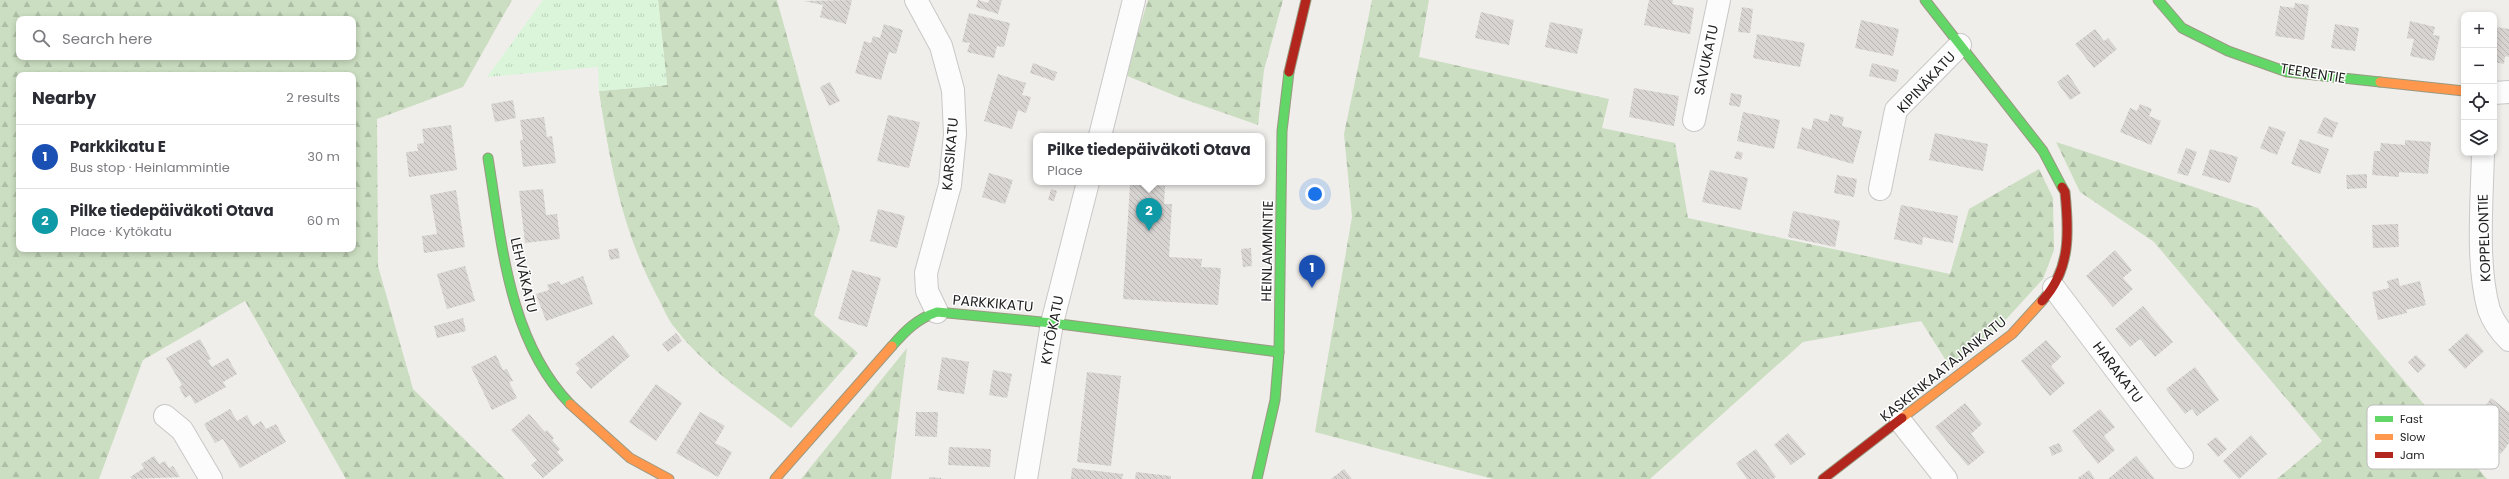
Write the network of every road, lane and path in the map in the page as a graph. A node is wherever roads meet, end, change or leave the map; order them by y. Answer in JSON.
{"nodes":[{"id":1,"x":916,"y":0,"type":"edge"},
{"id":2,"x":1134,"y":0,"type":"edge"},
{"id":3,"x":1306,"y":0,"type":"edge"},
{"id":4,"x":1719,"y":0,"type":"edge"},
{"id":5,"x":1925,"y":0,"type":"edge"},
{"id":6,"x":2158,"y":0,"type":"edge"},
{"id":7,"x":1960,"y":46,"type":"junction"},
{"id":8,"x":2461,"y":91,"type":"edge"},
{"id":9,"x":2509,"y":92,"type":"edge"},
{"id":10,"x":2497,"y":93,"type":"edge"},
{"id":11,"x":1694,"y":120,"type":"dead end"},
{"id":12,"x":1101,"y":133,"type":"edge"},
{"id":13,"x":2483,"y":156,"type":"edge"},
{"id":14,"x":488,"y":158,"type":"dead end"},
{"id":15,"x":1087,"y":185,"type":"edge"},
{"id":16,"x":1880,"y":189,"type":"dead end"},
{"id":17,"x":2054,"y":288,"type":"junction"},
{"id":18,"x":936,"y":312,"type":"junction"},
{"id":19,"x":1052,"y":323,"type":"junction"},
{"id":20,"x":2509,"y":340,"type":"edge"},
{"id":21,"x":1279,"y":352,"type":"junction"},
{"id":22,"x":165,"y":416,"type":"dead end"},
{"id":23,"x":1900,"y":422,"type":"junction"},
{"id":24,"x":2182,"y":457,"type":"dead end"},
{"id":25,"x":211,"y":479,"type":"edge"},
{"id":26,"x":669,"y":479,"type":"edge"},
{"id":27,"x":775,"y":479,"type":"edge"},
{"id":28,"x":1026,"y":479,"type":"edge"},
{"id":29,"x":1257,"y":479,"type":"edge"},
{"id":30,"x":1823,"y":479,"type":"edge"},
{"id":31,"x":1946,"y":479,"type":"edge"}],
"edges":[{"from":1,"to":18,"type":"street","name":"KARSIKATU"},
{"from":2,"to":12,"type":"street"},
{"from":3,"to":21,"type":"street","name":"HEINLAMMINTIE"},
{"from":4,"to":11,"type":"street","name":"SAVUKATU"},
{"from":5,"to":7,"type":"street","name":"KASKENKAATAJANKATU"},
{"from":6,"to":8,"type":"street","name":"TEERENTIE"},
{"from":7,"to":16,"type":"street","name":"KIPINÄKATU"},
{"from":7,"to":17,"type":"street","name":"KASKENKAATAJANKATU"},
{"from":9,"to":10,"type":"street"},
{"from":13,"to":20,"type":"street","name":"KOPPELONTIE"},
{"from":14,"to":26,"type":"street","name":"LEHVÄKATU"},
{"from":15,"to":19,"type":"street","name":"KYTÖKATU"},
{"from":17,"to":23,"type":"street","name":"KASKENKAATAJANKATU"},
{"from":17,"to":24,"type":"street","name":"HARAKATU"},
{"from":18,"to":19,"type":"street","name":"PARKKIKATU"},
{"from":18,"to":27,"type":"street","name":"PARKKIKATU"},
{"from":19,"to":21,"type":"street","name":"PARKKIKATU"},
{"from":19,"to":28,"type":"street","name":"KYTÖKATU"},
{"from":21,"to":29,"type":"street","name":"HEINLAMMINTIE"},
{"from":22,"to":25,"type":"street"},
{"from":23,"to":30,"type":"street","name":"KASKENKAATAJANKATU"},
{"from":23,"to":31,"type":"street"}]}
